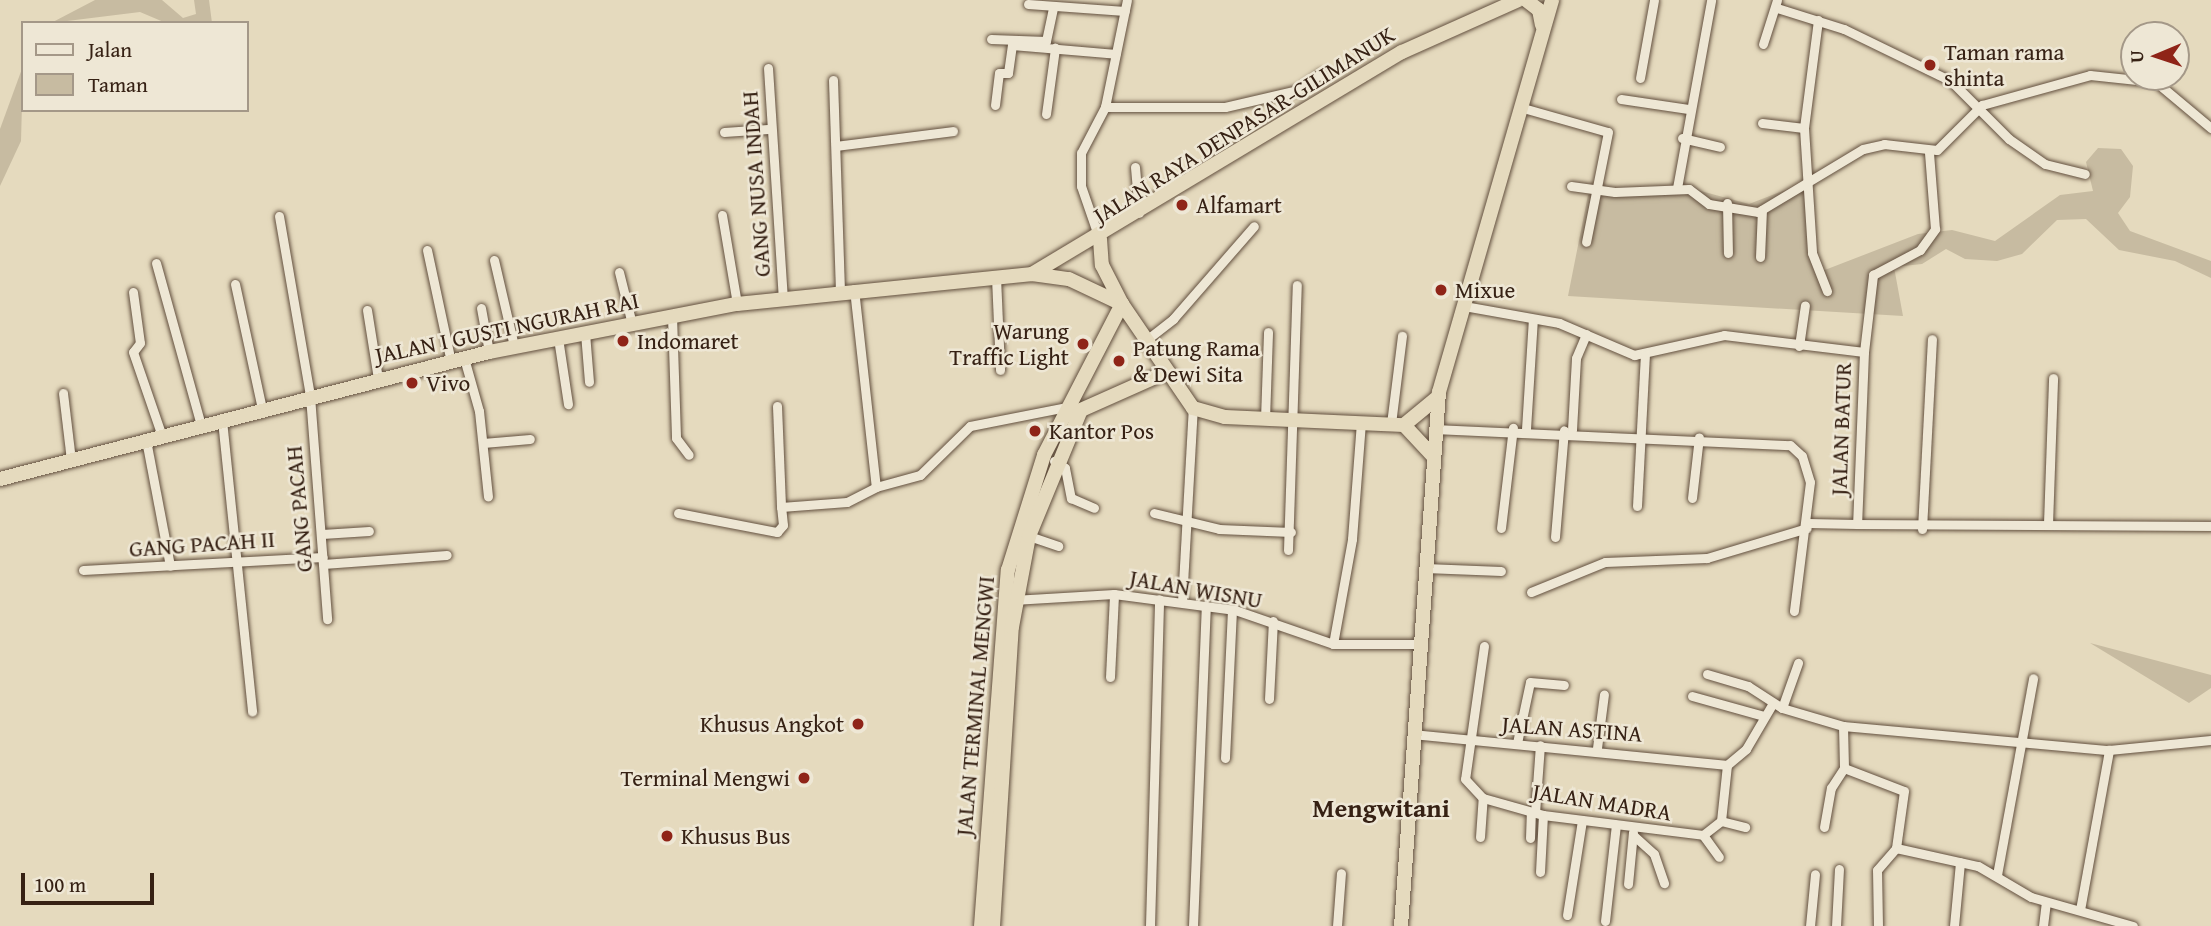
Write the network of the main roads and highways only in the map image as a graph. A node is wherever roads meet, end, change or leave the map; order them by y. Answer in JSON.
{"nodes":[{"id":1,"x":1518,"y":0,"type":"edge"},
{"id":2,"x":1526,"y":0,"type":"edge"},
{"id":3,"x":1552,"y":0,"type":"edge"},
{"id":4,"x":1542,"y":30,"type":"junction"},
{"id":5,"x":1100,"y":239,"type":"junction"},
{"id":6,"x":1032,"y":274,"type":"junction"},
{"id":7,"x":1122,"y":303,"type":"junction"},
{"id":8,"x":1164,"y":373,"type":"junction"},
{"id":9,"x":1438,"y":397,"type":"junction"},
{"id":10,"x":1398,"y":425,"type":"junction"},
{"id":11,"x":1433,"y":456,"type":"junction"},
{"id":12,"x":1049,"y":458,"type":"junction"},
{"id":13,"x":0,"y":479,"type":"edge"},
{"id":14,"x":1010,"y":600,"type":"junction"},
{"id":15,"x":981,"y":926,"type":"edge"},
{"id":16,"x":993,"y":926,"type":"edge"},
{"id":17,"x":1401,"y":926,"type":"edge"}],
"edges":[{"from":1,"to":5,"type":"highway","name":"JALAN RAYA DENPASAR-GILIMANUK"},
{"from":2,"to":4,"type":"highway"},
{"from":3,"to":4,"type":"highway"},
{"from":4,"to":9,"type":"highway"},
{"from":5,"to":6,"type":"highway"},
{"from":5,"to":7,"type":"highway","name":"JALAN RAYA DENPASAR-GILIMANUK"},
{"from":6,"to":7,"type":"highway"},
{"from":6,"to":13,"type":"highway","name":"JALAN I GUSTI NGURAH RAI"},
{"from":7,"to":8,"type":"highway","name":"JALAN RAYA DENPASAR-GILIMANUK"},
{"from":7,"to":12,"type":"highway","name":"JALAN TERMINAL MENGWI"},
{"from":8,"to":10,"type":"highway","name":"JALAN RAYA DENPASAR-GILIMANUK"},
{"from":8,"to":12,"type":"highway","name":"JALAN TERMINAL MENGWI"},
{"from":9,"to":10,"type":"highway"},
{"from":9,"to":11,"type":"highway"},
{"from":10,"to":11,"type":"highway"},
{"from":11,"to":17,"type":"highway"},
{"from":12,"to":14,"type":"highway","name":"JALAN TERMINAL MENGWI"},
{"from":12,"to":14,"type":"highway","name":"JALAN TERMINAL MENGWI"},
{"from":14,"to":15,"type":"highway","name":"JALAN TERMINAL MENGWI"},
{"from":14,"to":16,"type":"highway","name":"JALAN TERMINAL MENGWI"}]}
